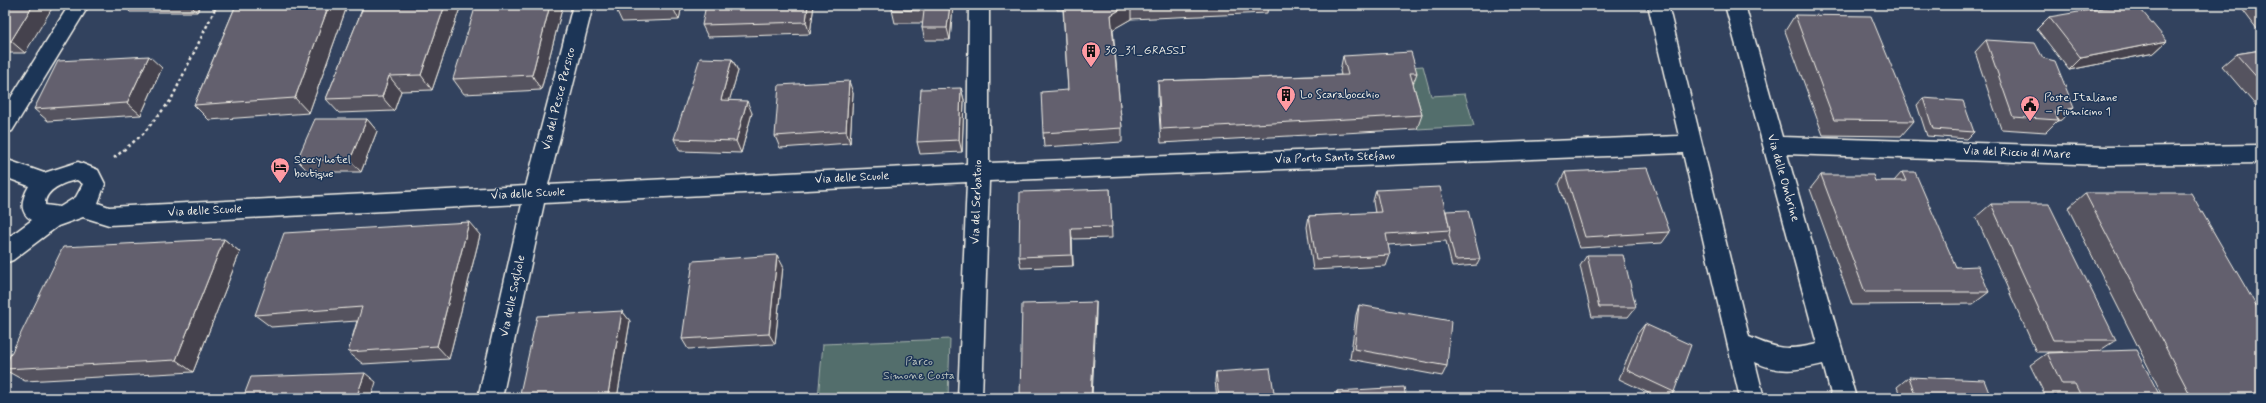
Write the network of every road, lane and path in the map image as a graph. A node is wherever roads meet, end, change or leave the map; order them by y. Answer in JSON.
{"nodes":[{"id":1,"x":79,"y":5,"type":"edge"},
{"id":2,"x":217,"y":5,"type":"edge"},
{"id":3,"x":583,"y":5,"type":"edge"},
{"id":4,"x":978,"y":5,"type":"edge"},
{"id":5,"x":1658,"y":5,"type":"edge"},
{"id":6,"x":1735,"y":5,"type":"edge"},
{"id":7,"x":5,"y":125,"type":"edge"},
{"id":8,"x":1692,"y":144,"type":"junction"},
{"id":9,"x":1773,"y":145,"type":"junction"},
{"id":10,"x":2261,"y":154,"type":"edge"},
{"id":11,"x":5,"y":168,"type":"edge"},
{"id":12,"x":978,"y":172,"type":"junction"},
{"id":13,"x":93,"y":177,"type":"junction"},
{"id":14,"x":46,"y":183,"type":"junction"},
{"id":15,"x":535,"y":193,"type":"junction"},
{"id":16,"x":80,"y":207,"type":"junction"},
{"id":17,"x":52,"y":218,"type":"junction"},
{"id":18,"x":5,"y":253,"type":"edge"},
{"id":19,"x":1740,"y":344,"type":"junction"},
{"id":20,"x":1831,"y":351,"type":"junction"},
{"id":21,"x":490,"y":398,"type":"edge"},
{"id":22,"x":970,"y":398,"type":"edge"},
{"id":23,"x":1752,"y":398,"type":"edge"},
{"id":24,"x":1844,"y":398,"type":"edge"}],
"edges":[{"from":1,"to":7,"type":"street"},
{"from":2,"to":13,"type":"path"},
{"from":3,"to":15,"type":"street","name":"Via del Pesce Persico"},
{"from":4,"to":12,"type":"street","name":"Via del Serbatoio"},
{"from":5,"to":8,"type":"street"},
{"from":6,"to":9,"type":"street","name":"Via delle Ombrine"},
{"from":8,"to":12,"type":"street","name":"Via Porto Santo Stefano"},
{"from":8,"to":19,"type":"street"},
{"from":9,"to":10,"type":"street","name":"Via del Riccio di Mare"},
{"from":9,"to":20,"type":"street","name":"Via delle Ombrine"},
{"from":11,"to":14,"type":"street"},
{"from":12,"to":15,"type":"street","name":"Via delle Scuole"},
{"from":12,"to":22,"type":"street","name":"Via del Serbatoio"},
{"from":13,"to":14,"type":"street"},
{"from":13,"to":16,"type":"street"},
{"from":14,"to":17,"type":"street"},
{"from":15,"to":16,"type":"street","name":"Via delle Scuole"},
{"from":15,"to":21,"type":"street","name":"Via delle Sogliole"},
{"from":16,"to":17,"type":"street"},
{"from":17,"to":18,"type":"street"},
{"from":19,"to":20,"type":"street"},
{"from":19,"to":23,"type":"street"},
{"from":20,"to":24,"type":"street","name":"Via delle Ombrine"}]}
